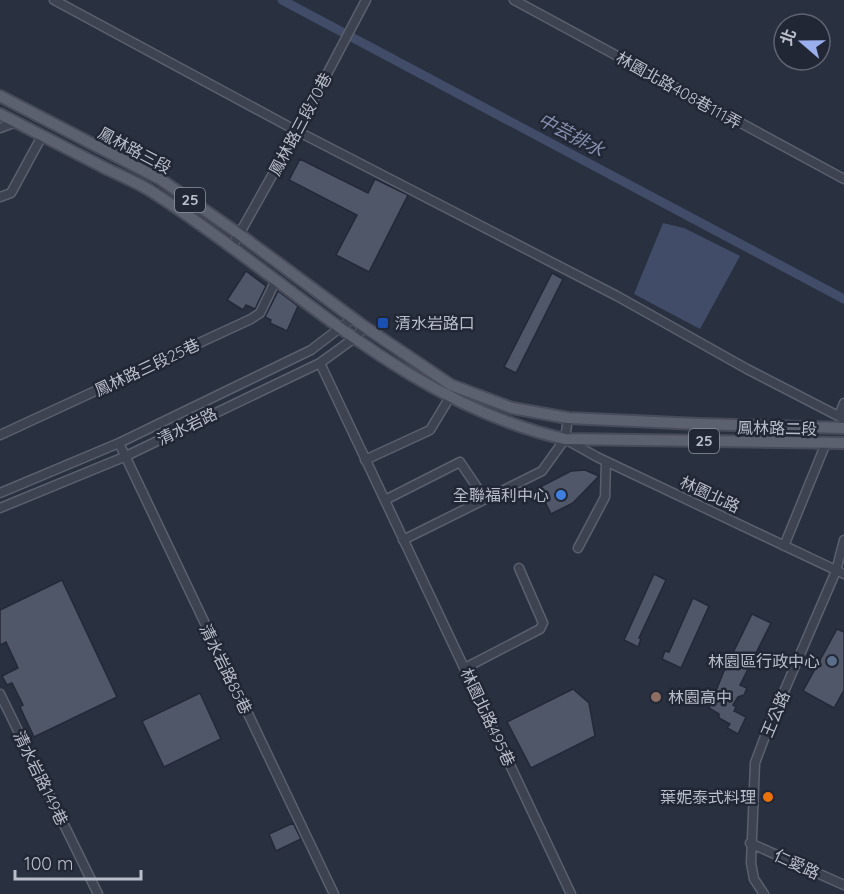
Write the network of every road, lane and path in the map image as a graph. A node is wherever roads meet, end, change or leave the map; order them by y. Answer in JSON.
{"nodes":[{"id":1,"x":54,"y":0,"type":"edge"},
{"id":2,"x":366,"y":0,"type":"edge"},
{"id":3,"x":514,"y":0,"type":"edge"},
{"id":4,"x":0,"y":96,"type":"edge"},
{"id":5,"x":0,"y":114,"type":"edge"},
{"id":6,"x":16,"y":122,"type":"junction"},
{"id":7,"x":0,"y":128,"type":"edge"},
{"id":8,"x":297,"y":131,"type":"junction"},
{"id":9,"x":42,"y":136,"type":"junction"},
{"id":10,"x":844,"y":178,"type":"edge"},
{"id":11,"x":0,"y":197,"type":"edge"},
{"id":12,"x":239,"y":234,"type":"junction"},
{"id":13,"x":232,"y":247,"type":"junction"},
{"id":14,"x":276,"y":280,"type":"junction"},
{"id":15,"x":352,"y":318,"type":"junction"},
{"id":16,"x":365,"y":327,"type":"junction"},
{"id":17,"x":340,"y":329,"type":"junction"},
{"id":18,"x":353,"y":339,"type":"junction"},
{"id":19,"x":320,"y":363,"type":"junction"},
{"id":20,"x":450,"y":397,"type":"junction"},
{"id":21,"x":844,"y":403,"type":"edge"},
{"id":22,"x":841,"y":417,"type":"edge"},
{"id":23,"x":568,"y":418,"type":"junction"},
{"id":24,"x":844,"y":428,"type":"edge"},
{"id":25,"x":0,"y":435,"type":"edge"},
{"id":26,"x":565,"y":439,"type":"junction"},
{"id":27,"x":119,"y":443,"type":"junction"},
{"id":28,"x":826,"y":443,"type":"junction"},
{"id":29,"x":844,"y":444,"type":"edge"},
{"id":30,"x":124,"y":457,"type":"junction"},
{"id":31,"x":365,"y":460,"type":"junction"},
{"id":32,"x":606,"y":462,"type":"junction"},
{"id":33,"x":0,"y":495,"type":"edge"},
{"id":34,"x":384,"y":500,"type":"junction"},
{"id":35,"x":484,"y":500,"type":"junction"},
{"id":36,"x":2,"y":507,"type":"edge"},
{"id":37,"x":403,"y":540,"type":"junction"},
{"id":38,"x":844,"y":540,"type":"edge"},
{"id":39,"x":784,"y":546,"type":"junction"},
{"id":40,"x":578,"y":548,"type":"dead end"},
{"id":41,"x":519,"y":568,"type":"dead end"},
{"id":42,"x":840,"y":572,"type":"edge"},
{"id":43,"x":465,"y":669,"type":"junction"},
{"id":44,"x":0,"y":694,"type":"edge"},
{"id":45,"x":750,"y":843,"type":"junction"},
{"id":46,"x":844,"y":885,"type":"edge"},
{"id":47,"x":98,"y":894,"type":"edge"},
{"id":48,"x":334,"y":894,"type":"edge"},
{"id":49,"x":571,"y":894,"type":"edge"},
{"id":50,"x":764,"y":894,"type":"edge"}],
"edges":[{"from":1,"to":8,"type":"street"},
{"from":2,"to":8,"type":"street","name":"鳳林路三段70巷"},
{"from":3,"to":10,"type":"street","name":"林園北路408巷111弄"},
{"from":4,"to":12,"type":"main road","name":"鳳林路三段","number":"25"},
{"from":5,"to":6,"type":"main road","name":"鳳林路三段","number":"25"},
{"from":6,"to":7,"type":"street"},
{"from":6,"to":9,"type":"main road","name":"鳳林路三段","number":"25"},
{"from":8,"to":12,"type":"street","name":"鳳林路三段70巷"},
{"from":8,"to":22,"type":"street"},
{"from":9,"to":11,"type":"street"},
{"from":9,"to":13,"type":"main road","name":"鳳林路三段","number":"25"},
{"from":12,"to":13,"type":"street","name":"鳳林路三段70巷"},
{"from":12,"to":15,"type":"main road","name":"鳳林路三段","number":"25"},
{"from":13,"to":14,"type":"main road","name":"鳳林路三段","number":"25"},
{"from":14,"to":17,"type":"main road","name":"鳳林路三段","number":"25"},
{"from":14,"to":25,"type":"street","name":"鳳林路三段25巷"},
{"from":15,"to":16,"type":"main road","name":"鳳林路三段","number":"25"},
{"from":15,"to":17,"type":"street","name":"清水岩路"},
{"from":16,"to":18,"type":"street","name":"清水岩路"},
{"from":16,"to":23,"type":"main road","number":"25"},
{"from":17,"to":18,"type":"main road","name":"林園北路","number":"25"},
{"from":17,"to":27,"type":"street","name":"清水岩路"},
{"from":18,"to":19,"type":"street","name":"清水岩路"},
{"from":18,"to":20,"type":"main road","name":"林園北路","number":"25"},
{"from":19,"to":30,"type":"street","name":"清水岩路"},
{"from":19,"to":31,"type":"street","name":"林園北路495巷"},
{"from":20,"to":26,"type":"main road","name":"林園北路","number":"25"},
{"from":20,"to":31,"type":"street"},
{"from":21,"to":22,"type":"street"},
{"from":23,"to":24,"type":"main road","name":"鳳林路二段","number":"25"},
{"from":23,"to":26,"type":"street"},
{"from":26,"to":28,"type":"main road","name":"鳳林路二段","number":"25"},
{"from":26,"to":32,"type":"street","name":"林園北路"},
{"from":26,"to":35,"type":"street"},
{"from":27,"to":30,"type":"street","name":"清水岩路85巷"},
{"from":27,"to":33,"type":"street","name":"清水岩路"},
{"from":28,"to":29,"type":"main road","name":"鳳林路二段","number":"25"},
{"from":28,"to":39,"type":"street"},
{"from":30,"to":36,"type":"street","name":"清水岩路"},
{"from":30,"to":48,"type":"street","name":"清水岩路85巷"},
{"from":31,"to":34,"type":"street","name":"林園北路495巷"},
{"from":32,"to":39,"type":"street","name":"林園北路"},
{"from":32,"to":40,"type":"street"},
{"from":33,"to":36,"type":"street"},
{"from":34,"to":35,"type":"street"},
{"from":34,"to":37,"type":"street","name":"林園北路495巷"},
{"from":35,"to":37,"type":"street"},
{"from":37,"to":43,"type":"street","name":"林園北路495巷"},
{"from":38,"to":42,"type":"street","name":"王公路"},
{"from":39,"to":42,"type":"street","name":"林園北路"},
{"from":41,"to":43,"type":"street"},
{"from":42,"to":45,"type":"street","name":"王公路"},
{"from":43,"to":49,"type":"street","name":"林園北路495巷"},
{"from":44,"to":47,"type":"street","name":"清水岩路149巷"},
{"from":45,"to":46,"type":"street","name":"仁愛路"},
{"from":45,"to":50,"type":"street","name":"王公路"}]}
